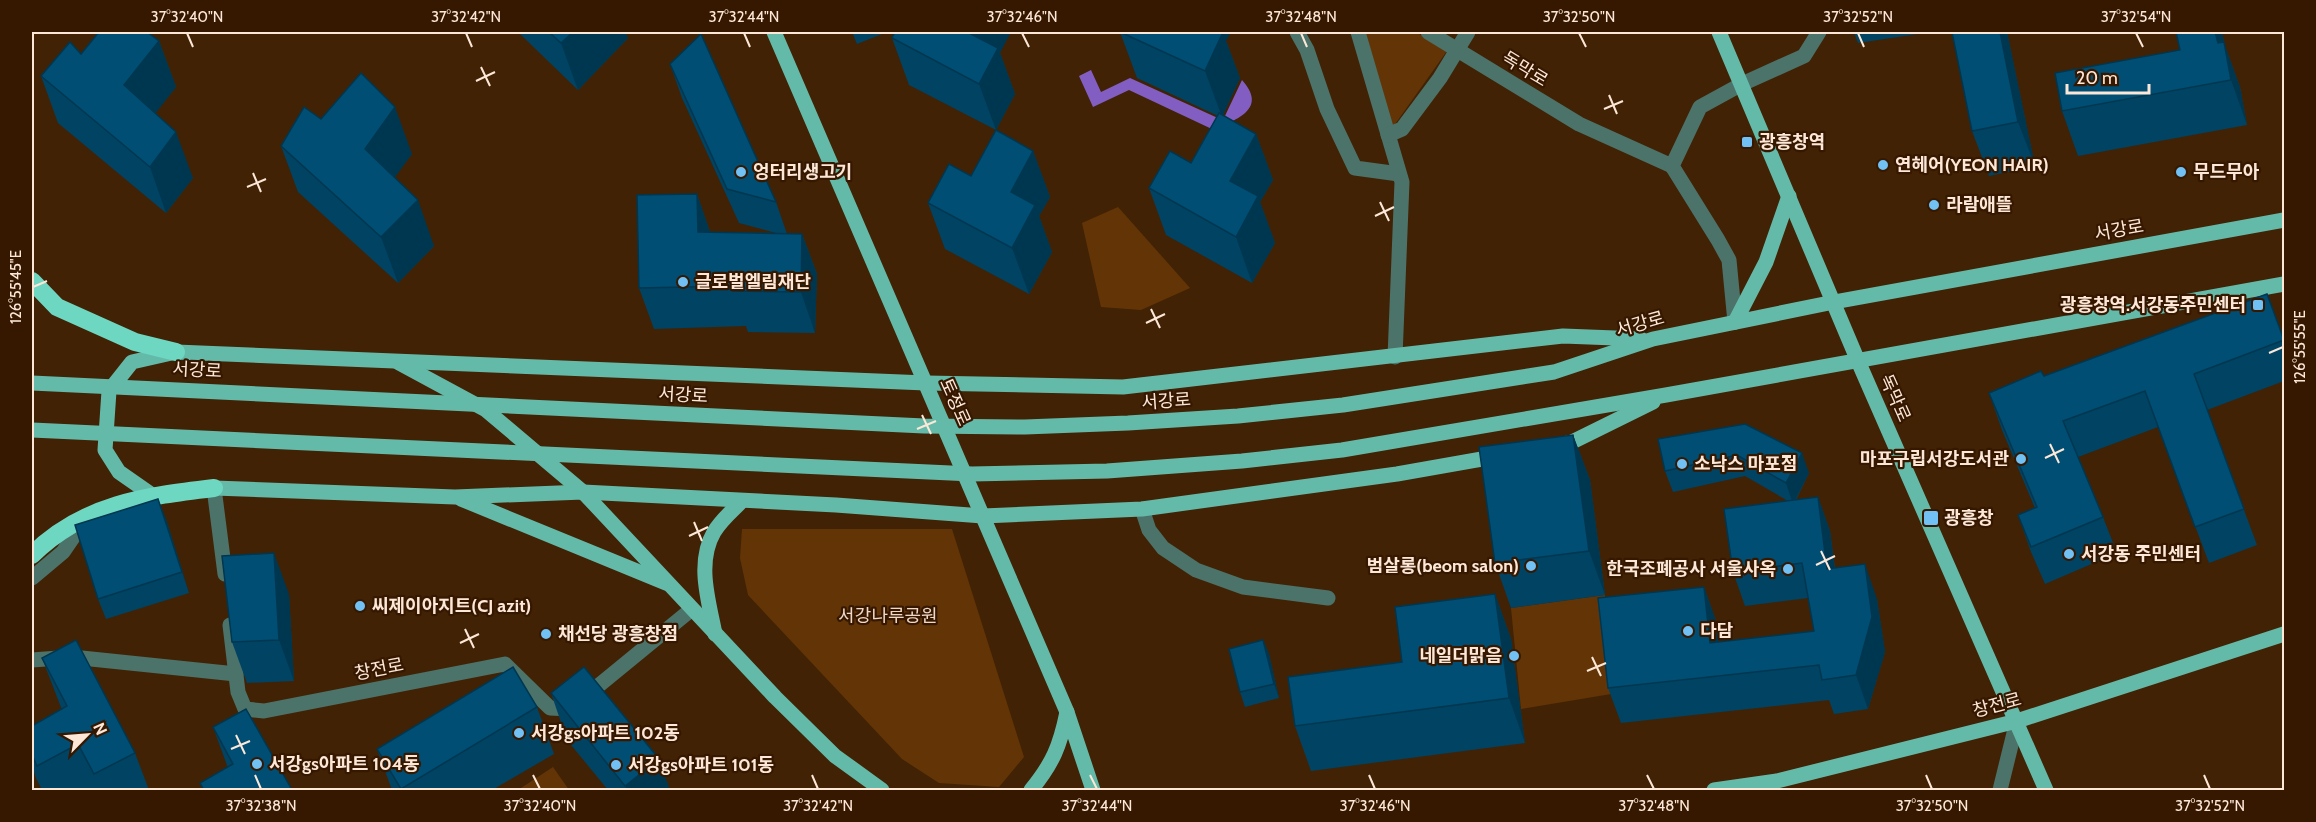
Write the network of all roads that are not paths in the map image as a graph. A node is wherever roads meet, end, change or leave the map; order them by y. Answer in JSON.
{"nodes":[{"id":1,"x":774,"y":32,"type":"edge"},
{"id":2,"x":1297,"y":32,"type":"edge"},
{"id":3,"x":1358,"y":32,"type":"edge"},
{"id":4,"x":1428,"y":32,"type":"edge"},
{"id":5,"x":1468,"y":32,"type":"edge"},
{"id":6,"x":1719,"y":32,"type":"edge"},
{"id":7,"x":1819,"y":32,"type":"edge"},
{"id":8,"x":1456,"y":50,"type":"junction"},
{"id":9,"x":1742,"y":84,"type":"junction"},
{"id":10,"x":1388,"y":135,"type":"junction"},
{"id":11,"x":1672,"y":166,"type":"junction"},
{"id":12,"x":1399,"y":174,"type":"junction"},
{"id":13,"x":1789,"y":195,"type":"junction"},
{"id":14,"x":2284,"y":220,"type":"edge"},
{"id":15,"x":32,"y":281,"type":"edge"},
{"id":16,"x":2284,"y":284,"type":"edge"},
{"id":17,"x":1834,"y":302,"type":"junction"},
{"id":18,"x":1735,"y":322,"type":"junction"},
{"id":19,"x":1653,"y":339,"type":"junction"},
{"id":20,"x":176,"y":352,"type":"junction"},
{"id":21,"x":1395,"y":357,"type":"junction"},
{"id":22,"x":396,"y":361,"type":"junction"},
{"id":23,"x":1857,"y":361,"type":"junction"},
{"id":24,"x":32,"y":382,"type":"edge"},
{"id":25,"x":926,"y":383,"type":"junction"},
{"id":26,"x":1666,"y":395,"type":"junction"},
{"id":27,"x":32,"y":430,"type":"edge"},
{"id":28,"x":1549,"y":447,"type":"edge"},
{"id":29,"x":1514,"y":453,"type":"edge"},
{"id":30,"x":214,"y":488,"type":"junction"},
{"id":31,"x":583,"y":492,"type":"junction"},
{"id":32,"x":152,"y":495,"type":"junction"},
{"id":33,"x":455,"y":497,"type":"junction"},
{"id":34,"x":742,"y":501,"type":"junction"},
{"id":35,"x":1142,"y":509,"type":"junction"},
{"id":36,"x":983,"y":516,"type":"junction"},
{"id":37,"x":88,"y":517,"type":"junction"},
{"id":38,"x":32,"y":555,"type":"edge"},
{"id":39,"x":32,"y":578,"type":"edge"},
{"id":40,"x":671,"y":585,"type":"junction"},
{"id":41,"x":226,"y":591,"type":"edge"},
{"id":42,"x":1328,"y":598,"type":"dead end"},
{"id":43,"x":692,"y":609,"type":"junction"},
{"id":44,"x":229,"y":615,"type":"edge"},
{"id":45,"x":715,"y":634,"type":"junction"},
{"id":46,"x":2284,"y":634,"type":"edge"},
{"id":47,"x":32,"y":660,"type":"edge"},
{"id":48,"x":236,"y":674,"type":"junction"},
{"id":49,"x":1067,"y":712,"type":"junction"},
{"id":50,"x":2017,"y":721,"type":"junction"},
{"id":51,"x":882,"y":790,"type":"edge"},
{"id":52,"x":1031,"y":790,"type":"edge"},
{"id":53,"x":1093,"y":790,"type":"edge"},
{"id":54,"x":1714,"y":790,"type":"edge"},
{"id":55,"x":2000,"y":790,"type":"edge"},
{"id":56,"x":2046,"y":790,"type":"edge"}],
"edges":[{"from":1,"to":25,"type":"main road","name":"토정로"},
{"from":2,"to":12,"type":"street"},
{"from":3,"to":10,"type":"street"},
{"from":4,"to":8,"type":"street","name":"독막로"},
{"from":5,"to":8,"type":"street"},
{"from":6,"to":9,"type":"main road","name":"독막로"},
{"from":7,"to":9,"type":"street"},
{"from":8,"to":10,"type":"street"},
{"from":8,"to":11,"type":"street","name":"독막로"},
{"from":9,"to":11,"type":"street"},
{"from":9,"to":13,"type":"main road","name":"독막로"},
{"from":10,"to":12,"type":"street"},
{"from":11,"to":18,"type":"street"},
{"from":12,"to":21,"type":"street"},
{"from":13,"to":17,"type":"main road","name":"독막로"},
{"from":13,"to":18,"type":"main road"},
{"from":14,"to":17,"type":"main road","name":"서강로"},
{"from":15,"to":20,"type":"highway"},
{"from":16,"to":23,"type":"main road"},
{"from":17,"to":18,"type":"main road","name":"서강로"},
{"from":17,"to":23,"type":"main road","name":"독막로"},
{"from":18,"to":19,"type":"main road","name":"서강로"},
{"from":19,"to":21,"type":"main road"},
{"from":19,"to":24,"type":"main road","name":"서강로"},
{"from":20,"to":22,"type":"main road"},
{"from":20,"to":32,"type":"main road"},
{"from":21,"to":25,"type":"main road"},
{"from":22,"to":25,"type":"main road"},
{"from":22,"to":31,"type":"main road"},
{"from":23,"to":26,"type":"main road"},
{"from":23,"to":50,"type":"main road","name":"독막로"},
{"from":25,"to":36,"type":"main road","name":"토정로"},
{"from":26,"to":27,"type":"main road"},
{"from":26,"to":28,"type":"main road"},
{"from":29,"to":35,"type":"main road"},
{"from":30,"to":32,"type":"highway"},
{"from":30,"to":33,"type":"main road"},
{"from":30,"to":41,"type":"street"},
{"from":31,"to":33,"type":"main road"},
{"from":31,"to":34,"type":"main road"},
{"from":31,"to":40,"type":"main road"},
{"from":32,"to":37,"type":"highway"},
{"from":33,"to":40,"type":"main road"},
{"from":34,"to":36,"type":"main road"},
{"from":34,"to":45,"type":"main road"},
{"from":35,"to":36,"type":"main road"},
{"from":35,"to":42,"type":"street"},
{"from":36,"to":49,"type":"main road","name":"토정로"},
{"from":37,"to":38,"type":"highway"},
{"from":37,"to":39,"type":"street"},
{"from":40,"to":43,"type":"main road"},
{"from":43,"to":45,"type":"main road"},
{"from":43,"to":48,"type":"street","name":"창전로"},
{"from":44,"to":48,"type":"street","name":"창전로"},
{"from":45,"to":51,"type":"main road"},
{"from":46,"to":50,"type":"main road","name":"창전로"},
{"from":47,"to":48,"type":"street"},
{"from":49,"to":52,"type":"main road"},
{"from":49,"to":53,"type":"main road","name":"토정로"},
{"from":50,"to":54,"type":"main road","name":"창전로"},
{"from":50,"to":55,"type":"street"},
{"from":50,"to":56,"type":"main road","name":"독막로"}]}
